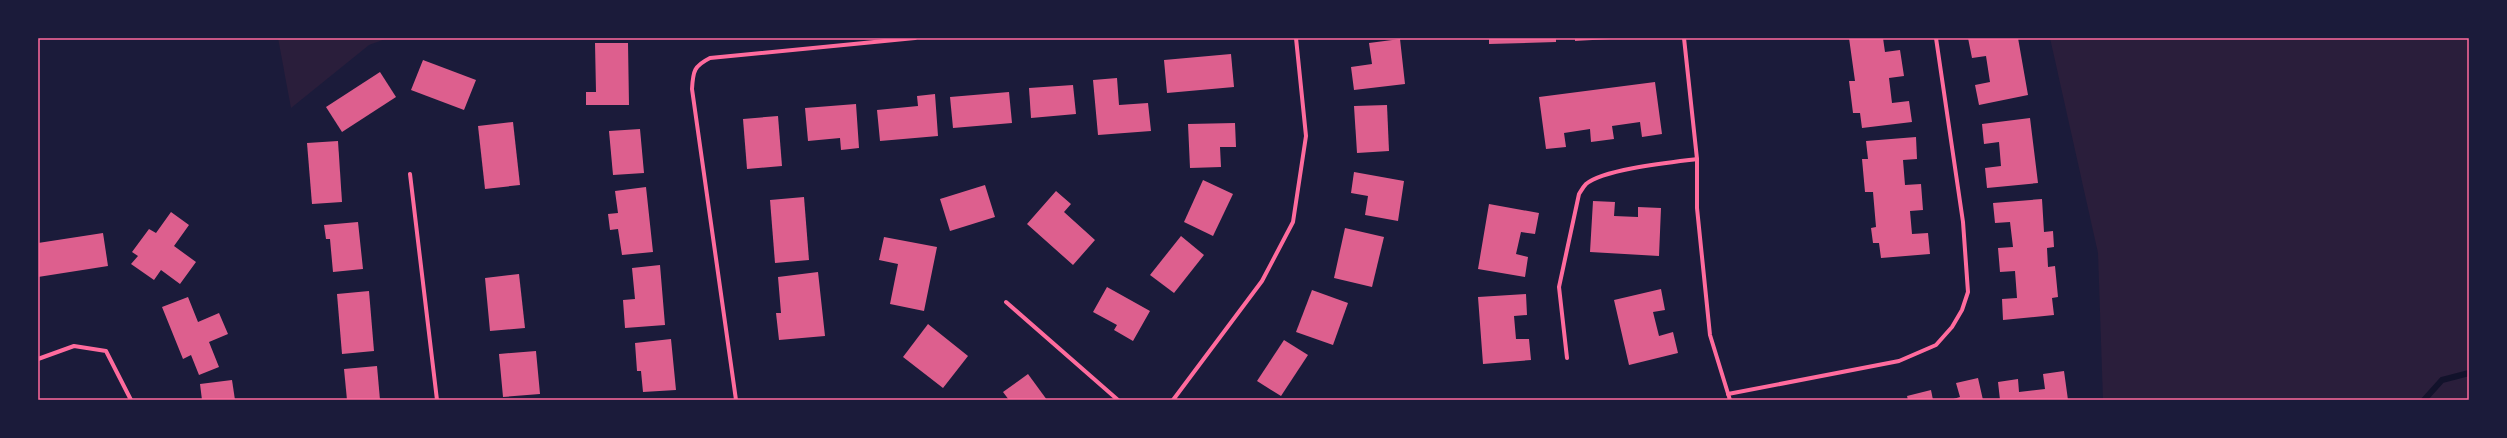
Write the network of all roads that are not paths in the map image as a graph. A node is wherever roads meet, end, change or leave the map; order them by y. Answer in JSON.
{"nodes":[{"id":1,"x":914,"y":38,"type":"edge"},
{"id":2,"x":1296,"y":38,"type":"edge"},
{"id":3,"x":1684,"y":38,"type":"edge"},
{"id":4,"x":1936,"y":38,"type":"edge"},
{"id":5,"x":1697,"y":159,"type":"junction"},
{"id":6,"x":410,"y":174,"type":"dead end"},
{"id":7,"x":1006,"y":302,"type":"dead end"},
{"id":8,"x":1568,"y":358,"type":"dead end"},
{"id":9,"x":38,"y":359,"type":"edge"},
{"id":10,"x":1728,"y":394,"type":"junction"},
{"id":11,"x":131,"y":400,"type":"edge"},
{"id":12,"x":437,"y":400,"type":"edge"},
{"id":13,"x":736,"y":400,"type":"edge"},
{"id":14,"x":1118,"y":400,"type":"edge"},
{"id":15,"x":1173,"y":400,"type":"edge"},
{"id":16,"x":1730,"y":400,"type":"edge"}],
"edges":[{"from":1,"to":13,"type":"street"},
{"from":2,"to":15,"type":"street"},
{"from":3,"to":5,"type":"street"},
{"from":4,"to":10,"type":"street"},
{"from":5,"to":8,"type":"street"},
{"from":5,"to":10,"type":"street"},
{"from":6,"to":12,"type":"street"},
{"from":7,"to":14,"type":"street"},
{"from":9,"to":11,"type":"street"},
{"from":10,"to":16,"type":"street"}]}
